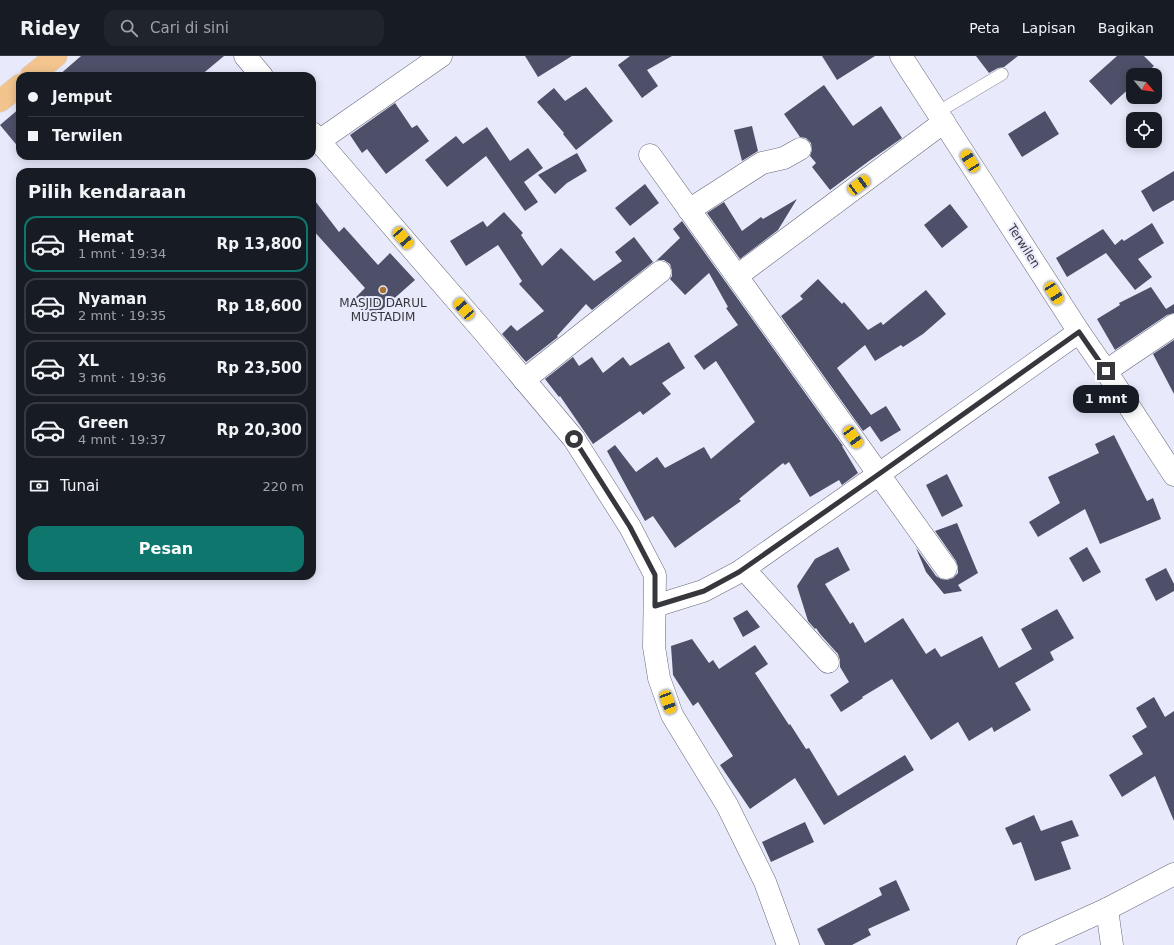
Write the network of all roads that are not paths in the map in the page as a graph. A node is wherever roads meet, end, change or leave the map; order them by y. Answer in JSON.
{"nodes":[{"id":1,"x":56,"y":56,"type":"edge"},
{"id":2,"x":245,"y":56,"type":"edge"},
{"id":3,"x":441,"y":56,"type":"edge"},
{"id":4,"x":901,"y":56,"type":"edge"},
{"id":5,"x":36,"y":72,"type":"edge"},
{"id":6,"x":259,"y":72,"type":"edge"},
{"id":7,"x":1002,"y":74,"type":"dead end"},
{"id":8,"x":16,"y":88,"type":"edge"},
{"id":9,"x":0,"y":101,"type":"edge"},
{"id":10,"x":941,"y":117,"type":"junction"},
{"id":11,"x":316,"y":136,"type":"edge"},
{"id":12,"x":316,"y":138,"type":"edge"},
{"id":13,"x":800,"y":149,"type":"dead end"},
{"id":14,"x":650,"y":155,"type":"dead end"},
{"id":15,"x":689,"y":210,"type":"junction"},
{"id":16,"x":660,"y":272,"type":"dead end"},
{"id":17,"x":737,"y":276,"type":"junction"},
{"id":18,"x":1174,"y":325,"type":"edge"},
{"id":19,"x":1079,"y":332,"type":"junction"},
{"id":20,"x":1106,"y":371,"type":"junction"},
{"id":21,"x":524,"y":380,"type":"junction"},
{"id":22,"x":879,"y":474,"type":"junction"},
{"id":23,"x":1174,"y":475,"type":"edge"},
{"id":24,"x":946,"y":568,"type":"dead end"},
{"id":25,"x":744,"y":569,"type":"junction"},
{"id":26,"x":655,"y":606,"type":"junction"},
{"id":27,"x":828,"y":662,"type":"dead end"},
{"id":28,"x":1174,"y":874,"type":"edge"},
{"id":29,"x":1107,"y":909,"type":"junction"},
{"id":30,"x":788,"y":945,"type":"edge"},
{"id":31,"x":1028,"y":945,"type":"edge"},
{"id":32,"x":1112,"y":945,"type":"edge"}],
"edges":[{"from":1,"to":5,"type":"main road"},
{"from":2,"to":6,"type":"street"},
{"from":3,"to":11,"type":"street"},
{"from":4,"to":10,"type":"street","name":"Terwilen"},
{"from":7,"to":10,"type":"lane"},
{"from":8,"to":9,"type":"main road"},
{"from":10,"to":17,"type":"street"},
{"from":10,"to":19,"type":"street","name":"Terwilen"},
{"from":12,"to":21,"type":"street"},
{"from":13,"to":15,"type":"street"},
{"from":14,"to":15,"type":"street"},
{"from":15,"to":17,"type":"street"},
{"from":16,"to":21,"type":"street"},
{"from":17,"to":22,"type":"street"},
{"from":18,"to":20,"type":"street"},
{"from":19,"to":20,"type":"street","name":"Terwilen"},
{"from":19,"to":22,"type":"street"},
{"from":20,"to":23,"type":"street","name":"Terwilen"},
{"from":21,"to":26,"type":"street"},
{"from":22,"to":24,"type":"street"},
{"from":22,"to":25,"type":"street"},
{"from":25,"to":26,"type":"street"},
{"from":25,"to":27,"type":"street"},
{"from":26,"to":30,"type":"street"},
{"from":28,"to":29,"type":"street"},
{"from":29,"to":31,"type":"street"},
{"from":29,"to":32,"type":"street"}]}
